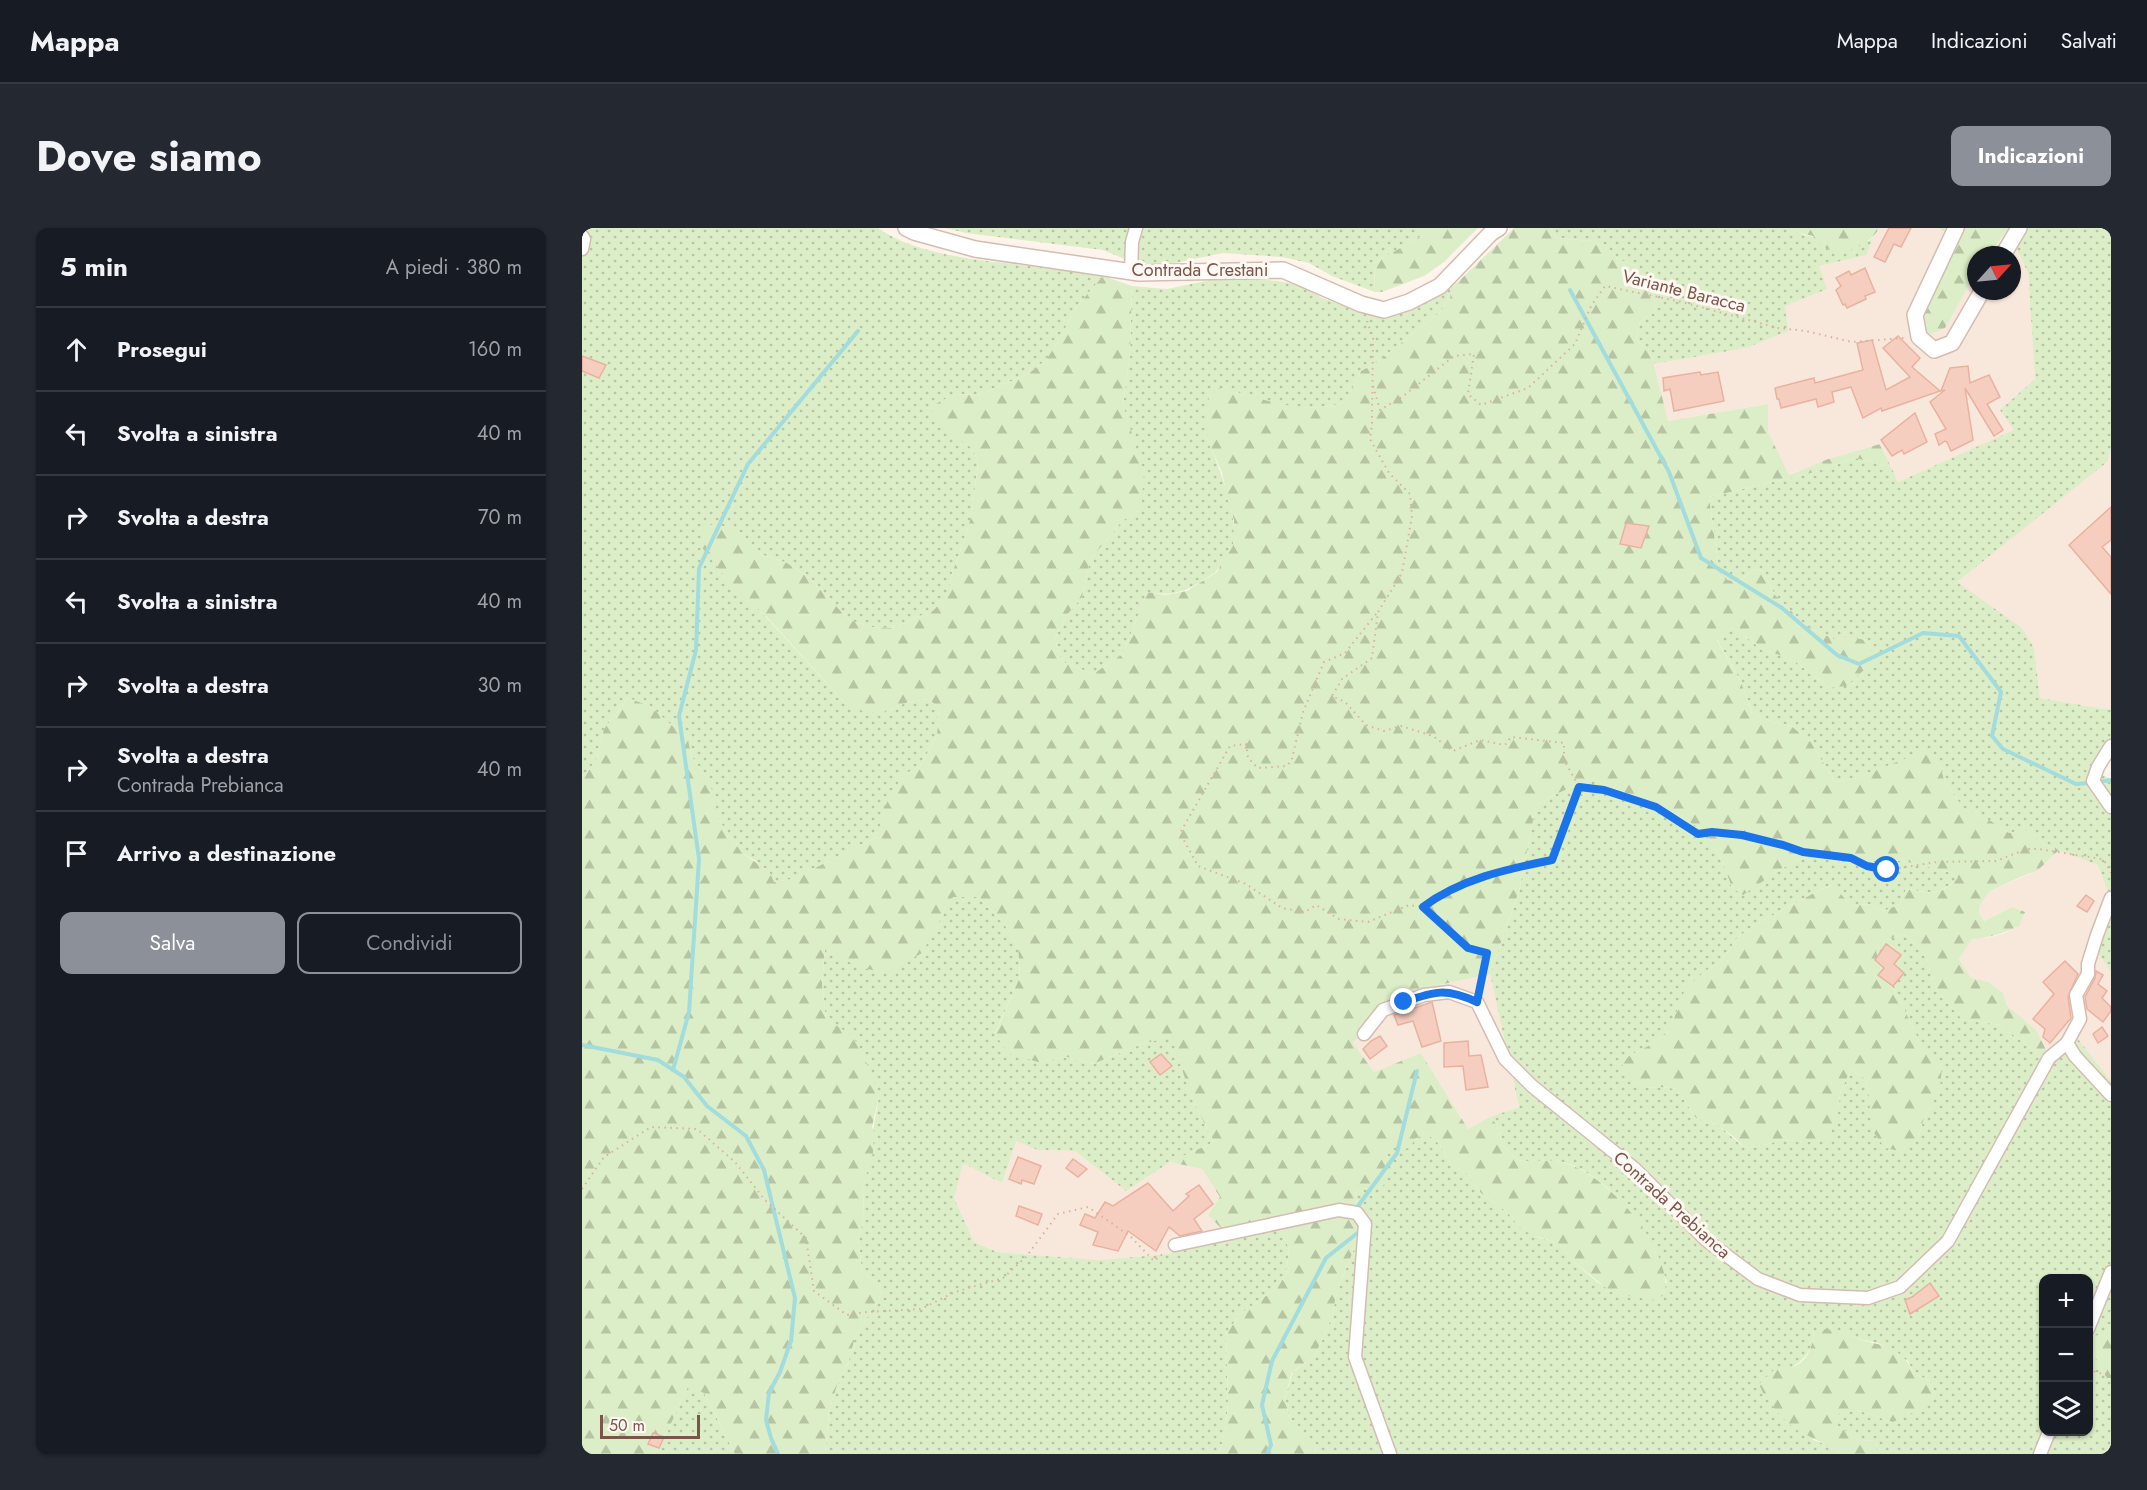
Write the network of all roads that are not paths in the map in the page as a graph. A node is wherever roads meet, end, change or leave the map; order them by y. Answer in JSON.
{"nodes":[{"id":1,"x":906,"y":228,"type":"edge"},
{"id":2,"x":1136,"y":228,"type":"edge"},
{"id":3,"x":1499,"y":228,"type":"edge"},
{"id":4,"x":1956,"y":228,"type":"edge"},
{"id":5,"x":2019,"y":228,"type":"edge"},
{"id":6,"x":582,"y":236,"type":"edge"},
{"id":7,"x":2008,"y":246,"type":"edge"},
{"id":8,"x":582,"y":249,"type":"edge"},
{"id":9,"x":1131,"y":272,"type":"junction"},
{"id":10,"x":1977,"y":300,"type":"edge"},
{"id":11,"x":2111,"y":746,"type":"edge"},
{"id":12,"x":2111,"y":807,"type":"edge"},
{"id":13,"x":2111,"y":898,"type":"edge"},
{"id":14,"x":1364,"y":1034,"type":"dead end"},
{"id":15,"x":2067,"y":1043,"type":"junction"},
{"id":16,"x":2111,"y":1095,"type":"edge"},
{"id":17,"x":1175,"y":1245,"type":"road end"},
{"id":18,"x":2111,"y":1272,"type":"edge"},
{"id":19,"x":2088,"y":1328,"type":"edge"},
{"id":20,"x":2047,"y":1436,"type":"edge"},
{"id":21,"x":1390,"y":1454,"type":"edge"},
{"id":22,"x":2040,"y":1454,"type":"edge"}],
"edges":[{"from":1,"to":9,"type":"street","name":"Contrada Crestani"},
{"from":2,"to":9,"type":"street"},
{"from":3,"to":9,"type":"street","name":"Contrada Crestani"},
{"from":4,"to":10,"type":"street"},
{"from":5,"to":7,"type":"street"},
{"from":6,"to":8,"type":"street"},
{"from":11,"to":12,"type":"street"},
{"from":13,"to":15,"type":"street"},
{"from":14,"to":15,"type":"street","name":"Contrada Prebianca"},
{"from":15,"to":16,"type":"street"},
{"from":17,"to":21,"type":"street"},
{"from":18,"to":19,"type":"street"},
{"from":20,"to":22,"type":"street"}]}
